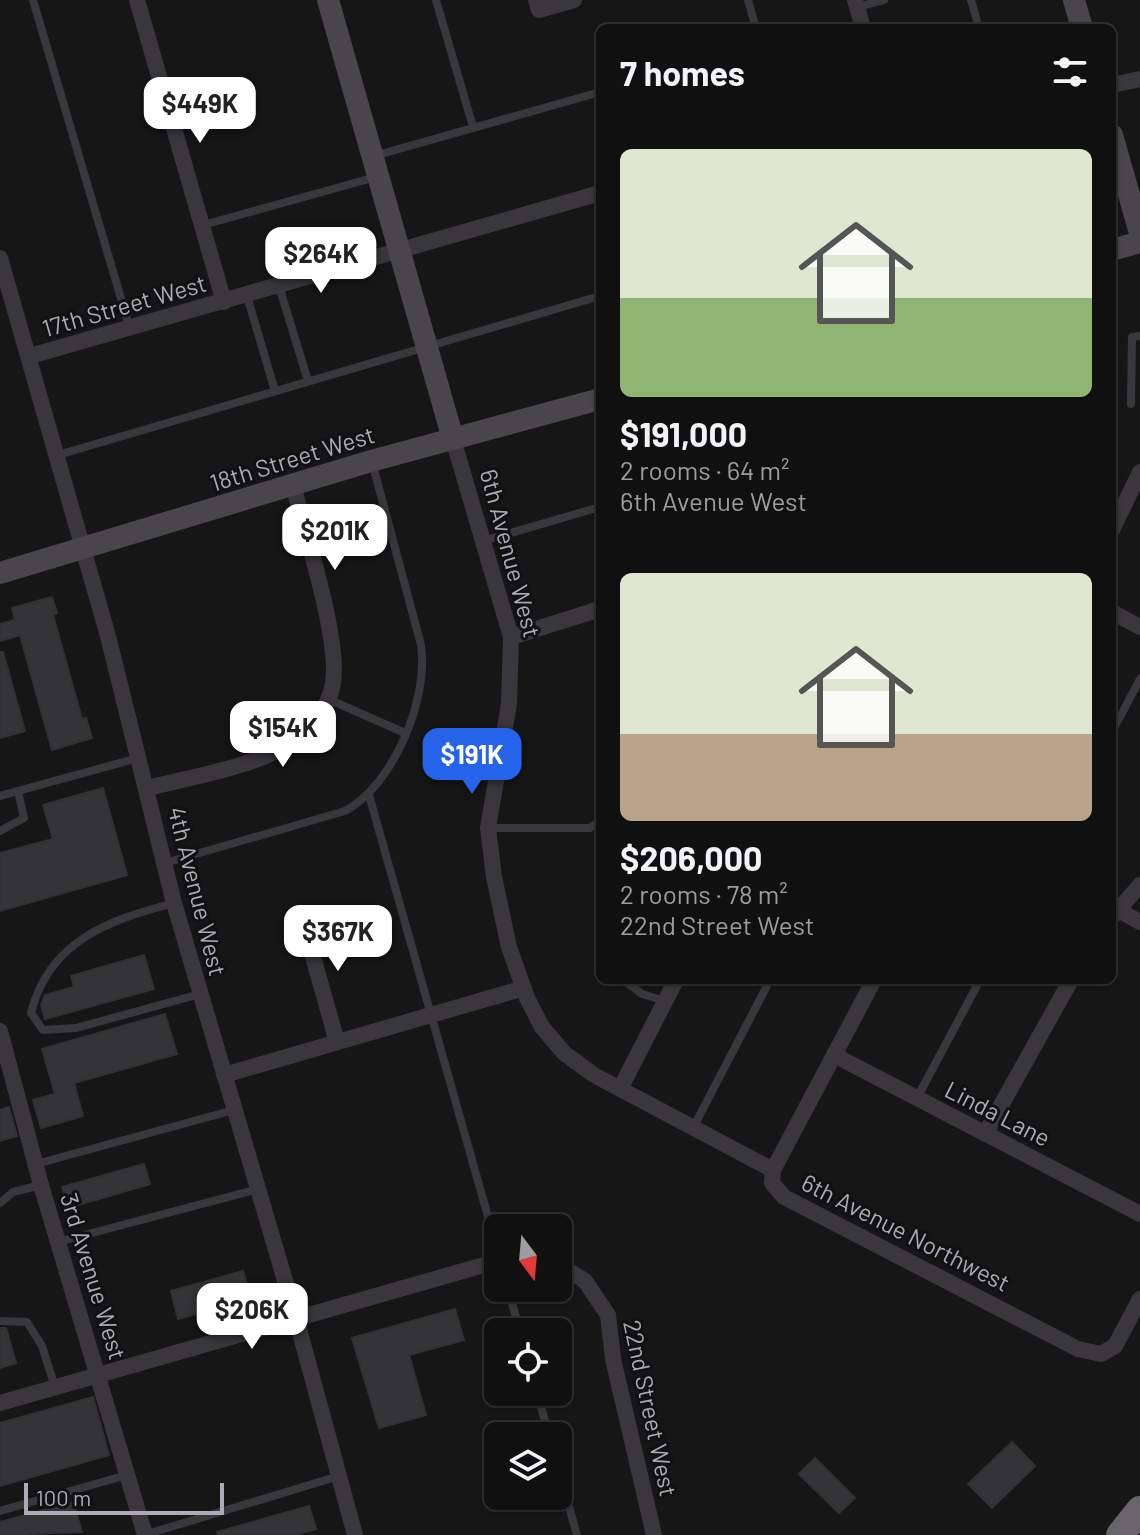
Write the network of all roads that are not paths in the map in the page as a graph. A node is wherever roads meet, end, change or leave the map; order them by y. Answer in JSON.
{"nodes":[{"id":1,"x":33,"y":0,"type":"edge"},
{"id":2,"x":137,"y":0,"type":"edge"},
{"id":3,"x":328,"y":0,"type":"edge"},
{"id":4,"x":436,"y":0,"type":"edge"},
{"id":5,"x":574,"y":0,"type":"edge"},
{"id":6,"x":748,"y":0,"type":"edge"},
{"id":7,"x":884,"y":0,"type":"edge"},
{"id":8,"x":971,"y":0,"type":"edge"},
{"id":9,"x":1074,"y":0,"type":"edge"},
{"id":10,"x":856,"y":4,"type":"edge"},
{"id":11,"x":537,"y":5,"type":"edge"},
{"id":12,"x":755,"y":24,"type":"edge"},
{"id":13,"x":862,"y":24,"type":"edge"},
{"id":14,"x":978,"y":24,"type":"edge"},
{"id":15,"x":1081,"y":24,"type":"edge"},
{"id":16,"x":1140,"y":79,"type":"edge"},
{"id":17,"x":1116,"y":84,"type":"edge"},
{"id":18,"x":596,"y":93,"type":"edge"},
{"id":19,"x":473,"y":127,"type":"junction"},
{"id":20,"x":1116,"y":149,"type":"edge"},
{"id":21,"x":376,"y":166,"type":"junction"},
{"id":22,"x":596,"y":194,"type":"edge"},
{"id":23,"x":203,"y":225,"type":"junction"},
{"id":24,"x":1140,"y":233,"type":"edge"},
{"id":25,"x":1140,"y":242,"type":"edge"},
{"id":26,"x":1116,"y":249,"type":"edge"},
{"id":27,"x":400,"y":251,"type":"junction"},
{"id":28,"x":0,"y":258,"type":"edge"},
{"id":29,"x":279,"y":286,"type":"junction"},
{"id":30,"x":247,"y":296,"type":"junction"},
{"id":31,"x":596,"y":297,"type":"edge"},
{"id":32,"x":224,"y":302,"type":"junction"},
{"id":33,"x":130,"y":329,"type":"junction"},
{"id":34,"x":1140,"y":336,"type":"edge"},
{"id":35,"x":427,"y":346,"type":"junction"},
{"id":36,"x":30,"y":356,"type":"junction"},
{"id":37,"x":308,"y":381,"type":"junction"},
{"id":38,"x":275,"y":391,"type":"junction"},
{"id":39,"x":596,"y":400,"type":"edge"},
{"id":40,"x":1131,"y":404,"type":"dead end"},
{"id":41,"x":453,"y":439,"type":"junction"},
{"id":42,"x":58,"y":455,"type":"junction"},
{"id":43,"x":371,"y":461,"type":"junction"},
{"id":44,"x":1140,"y":472,"type":"edge"},
{"id":45,"x":293,"y":485,"type":"junction"},
{"id":46,"x":596,"y":508,"type":"edge"},
{"id":47,"x":1116,"y":522,"type":"edge"},
{"id":48,"x":482,"y":541,"type":"junction"},
{"id":49,"x":84,"y":548,"type":"junction"},
{"id":50,"x":0,"y":573,"type":"edge"},
{"id":51,"x":596,"y":610,"type":"edge"},
{"id":52,"x":1116,"y":614,"type":"edge"},
{"id":53,"x":1140,"y":627,"type":"edge"},
{"id":54,"x":511,"y":637,"type":"junction"},
{"id":55,"x":1140,"y":679,"type":"edge"},
{"id":56,"x":327,"y":698,"type":"junction"},
{"id":57,"x":1116,"y":724,"type":"edge"},
{"id":58,"x":405,"y":733,"type":"junction"},
{"id":59,"x":139,"y":757,"type":"junction"},
{"id":60,"x":148,"y":788,"type":"junction"},
{"id":61,"x":18,"y":791,"type":"junction"},
{"id":62,"x":369,"y":795,"type":"junction"},
{"id":63,"x":0,"y":796,"type":"edge"},
{"id":64,"x":596,"y":824,"type":"edge"},
{"id":65,"x":488,"y":828,"type":"junction"},
{"id":66,"x":0,"y":831,"type":"edge"},
{"id":67,"x":164,"y":863,"type":"junction"},
{"id":68,"x":1140,"y":885,"type":"edge"},
{"id":69,"x":174,"y":903,"type":"junction"},
{"id":70,"x":1116,"y":913,"type":"edge"},
{"id":71,"x":301,"y":914,"type":"dead end"},
{"id":72,"x":1116,"y":914,"type":"edge"},
{"id":73,"x":1140,"y":922,"type":"edge"},
{"id":74,"x":629,"y":984,"type":"edge"},
{"id":75,"x":674,"y":984,"type":"edge"},
{"id":76,"x":768,"y":984,"type":"edge"},
{"id":77,"x":872,"y":984,"type":"edge"},
{"id":78,"x":978,"y":984,"type":"edge"},
{"id":79,"x":1069,"y":984,"type":"edge"},
{"id":80,"x":524,"y":988,"type":"junction"},
{"id":81,"x":200,"y":994,"type":"junction"},
{"id":82,"x":665,"y":1001,"type":"junction"},
{"id":83,"x":430,"y":1015,"type":"junction"},
{"id":84,"x":0,"y":1031,"type":"edge"},
{"id":85,"x":337,"y":1042,"type":"junction"},
{"id":86,"x":834,"y":1055,"type":"junction"},
{"id":87,"x":224,"y":1075,"type":"junction"},
{"id":88,"x":620,"y":1089,"type":"junction"},
{"id":89,"x":917,"y":1098,"type":"junction"},
{"id":90,"x":234,"y":1110,"type":"junction"},
{"id":91,"x":693,"y":1128,"type":"junction"},
{"id":92,"x":985,"y":1134,"type":"junction"},
{"id":93,"x":36,"y":1164,"type":"junction"},
{"id":94,"x":773,"y":1170,"type":"junction"},
{"id":95,"x":41,"y":1185,"type":"junction"},
{"id":96,"x":258,"y":1189,"type":"junction"},
{"id":97,"x":0,"y":1203,"type":"edge"},
{"id":98,"x":487,"y":1214,"type":"edge"},
{"id":99,"x":1140,"y":1214,"type":"edge"},
{"id":100,"x":58,"y":1242,"type":"junction"},
{"id":101,"x":484,"y":1265,"type":"edge"},
{"id":102,"x":572,"y":1273,"type":"edge"},
{"id":103,"x":1140,"y":1299,"type":"edge"},
{"id":104,"x":296,"y":1318,"type":"junction"},
{"id":105,"x":0,"y":1321,"type":"edge"},
{"id":106,"x":99,"y":1373,"type":"junction"},
{"id":107,"x":55,"y":1387,"type":"junction"},
{"id":108,"x":0,"y":1403,"type":"edge"},
{"id":109,"x":128,"y":1475,"type":"junction"},
{"id":110,"x":339,"y":1476,"type":"junction"},
{"id":111,"x":570,"y":1510,"type":"edge"},
{"id":112,"x":1140,"y":1510,"type":"edge"},
{"id":113,"x":0,"y":1511,"type":"edge"},
{"id":114,"x":145,"y":1535,"type":"edge"},
{"id":115,"x":354,"y":1535,"type":"edge"},
{"id":116,"x":577,"y":1535,"type":"edge"},
{"id":117,"x":654,"y":1535,"type":"edge"},
{"id":118,"x":1120,"y":1535,"type":"edge"}],
"edges":[{"from":1,"to":33,"type":"lane"},
{"from":2,"to":23,"type":"street"},
{"from":3,"to":21,"type":"street","name":"6th Avenue West"},
{"from":4,"to":19,"type":"lane"},
{"from":5,"to":11,"type":"street"},
{"from":6,"to":12,"type":"lane"},
{"from":7,"to":10,"type":"lane"},
{"from":8,"to":14,"type":"lane"},
{"from":9,"to":15,"type":"street"},
{"from":10,"to":13,"type":"street"},
{"from":16,"to":17,"type":"street"},
{"from":18,"to":19,"type":"lane"},
{"from":19,"to":21,"type":"lane"},
{"from":20,"to":24,"type":"street"},
{"from":21,"to":23,"type":"lane"},
{"from":21,"to":27,"type":"street","name":"6th Avenue West"},
{"from":22,"to":27,"type":"street","name":"17th Street West"},
{"from":23,"to":32,"type":"street"},
{"from":25,"to":26,"type":"street"},
{"from":27,"to":29,"type":"street","name":"17th Street West"},
{"from":27,"to":35,"type":"street","name":"6th Avenue West"},
{"from":28,"to":36,"type":"street","name":"4th Avenue West"},
{"from":29,"to":30,"type":"street","name":"17th Street West"},
{"from":29,"to":37,"type":"lane"},
{"from":30,"to":32,"type":"street","name":"17th Street West"},
{"from":30,"to":38,"type":"lane"},
{"from":31,"to":35,"type":"lane"},
{"from":32,"to":33,"type":"street","name":"17th Street West"},
{"from":33,"to":36,"type":"street","name":"17th Street West"},
{"from":34,"to":40,"type":"lane"},
{"from":35,"to":37,"type":"lane"},
{"from":35,"to":41,"type":"street","name":"6th Avenue West"},
{"from":36,"to":42,"type":"street","name":"4th Avenue West"},
{"from":37,"to":38,"type":"lane"},
{"from":38,"to":42,"type":"lane"},
{"from":39,"to":41,"type":"street","name":"18th Street West"},
{"from":41,"to":43,"type":"street","name":"18th Street West"},
{"from":41,"to":48,"type":"street","name":"6th Avenue West"},
{"from":42,"to":49,"type":"street","name":"4th Avenue West"},
{"from":43,"to":45,"type":"street","name":"18th Street West"},
{"from":43,"to":58,"type":"lane"},
{"from":44,"to":47,"type":"street"},
{"from":45,"to":49,"type":"street","name":"18th Street West"},
{"from":45,"to":56,"type":"street"},
{"from":46,"to":48,"type":"lane"},
{"from":48,"to":54,"type":"street","name":"6th Avenue West"},
{"from":49,"to":50,"type":"street","name":"18th Street West"},
{"from":49,"to":59,"type":"street","name":"4th Avenue West"},
{"from":51,"to":54,"type":"street"},
{"from":52,"to":53,"type":"street"},
{"from":54,"to":65,"type":"street","name":"6th Avenue West"},
{"from":55,"to":57,"type":"lane"},
{"from":56,"to":58,"type":"lane"},
{"from":56,"to":60,"type":"street"},
{"from":58,"to":62,"type":"lane"},
{"from":59,"to":60,"type":"street","name":"4th Avenue West"},
{"from":59,"to":61,"type":"lane"},
{"from":60,"to":67,"type":"street","name":"4th Avenue West"},
{"from":61,"to":63,"type":"lane"},
{"from":61,"to":66,"type":"lane"},
{"from":62,"to":67,"type":"lane"},
{"from":62,"to":83,"type":"lane"},
{"from":64,"to":65,"type":"lane"},
{"from":65,"to":80,"type":"street","name":"6th Avenue West"},
{"from":67,"to":69,"type":"street","name":"4th Avenue West"},
{"from":68,"to":70,"type":"street"},
{"from":69,"to":81,"type":"street","name":"4th Avenue West"},
{"from":69,"to":81,"type":"lane"},
{"from":71,"to":85,"type":"street"},
{"from":72,"to":73,"type":"street"},
{"from":74,"to":82,"type":"lane"},
{"from":75,"to":82,"type":"street"},
{"from":76,"to":91,"type":"lane"},
{"from":77,"to":86,"type":"street"},
{"from":78,"to":89,"type":"lane"},
{"from":79,"to":92,"type":"street"},
{"from":80,"to":83,"type":"street"},
{"from":80,"to":88,"type":"street","name":"6th Avenue West"},
{"from":81,"to":87,"type":"street","name":"4th Avenue West"},
{"from":82,"to":88,"type":"street"},
{"from":83,"to":85,"type":"street"},
{"from":83,"to":98,"type":"lane"},
{"from":84,"to":93,"type":"street","name":"3rd Avenue West"},
{"from":85,"to":87,"type":"street"},
{"from":86,"to":89,"type":"street","name":"Linda Lane"},
{"from":86,"to":94,"type":"street"},
{"from":87,"to":90,"type":"street","name":"4th Avenue West"},
{"from":88,"to":91,"type":"street","name":"6th Avenue Northwest"},
{"from":89,"to":92,"type":"street","name":"Linda Lane"},
{"from":90,"to":93,"type":"lane"},
{"from":90,"to":96,"type":"street","name":"4th Avenue West"},
{"from":91,"to":94,"type":"street","name":"6th Avenue Northwest"},
{"from":92,"to":99,"type":"street","name":"Linda Lane"},
{"from":93,"to":95,"type":"street","name":"3rd Avenue West"},
{"from":94,"to":103,"type":"street","name":"6th Avenue Northwest"},
{"from":95,"to":97,"type":"lane"},
{"from":95,"to":100,"type":"street","name":"3rd Avenue West"},
{"from":96,"to":100,"type":"lane"},
{"from":96,"to":104,"type":"street","name":"4th Avenue West"},
{"from":100,"to":106,"type":"street","name":"3rd Avenue West"},
{"from":101,"to":104,"type":"street"},
{"from":102,"to":117,"type":"street","name":"22nd Street West"},
{"from":104,"to":106,"type":"street"},
{"from":104,"to":110,"type":"street","name":"4th Avenue West"},
{"from":105,"to":107,"type":"lane"},
{"from":106,"to":107,"type":"street"},
{"from":106,"to":109,"type":"street","name":"3rd Avenue West"},
{"from":107,"to":108,"type":"street"},
{"from":109,"to":113,"type":"lane"},
{"from":109,"to":114,"type":"street","name":"3rd Avenue West"},
{"from":110,"to":114,"type":"lane"},
{"from":110,"to":115,"type":"street","name":"4th Avenue West"},
{"from":111,"to":116,"type":"lane"},
{"from":112,"to":118,"type":"highway"}]}
